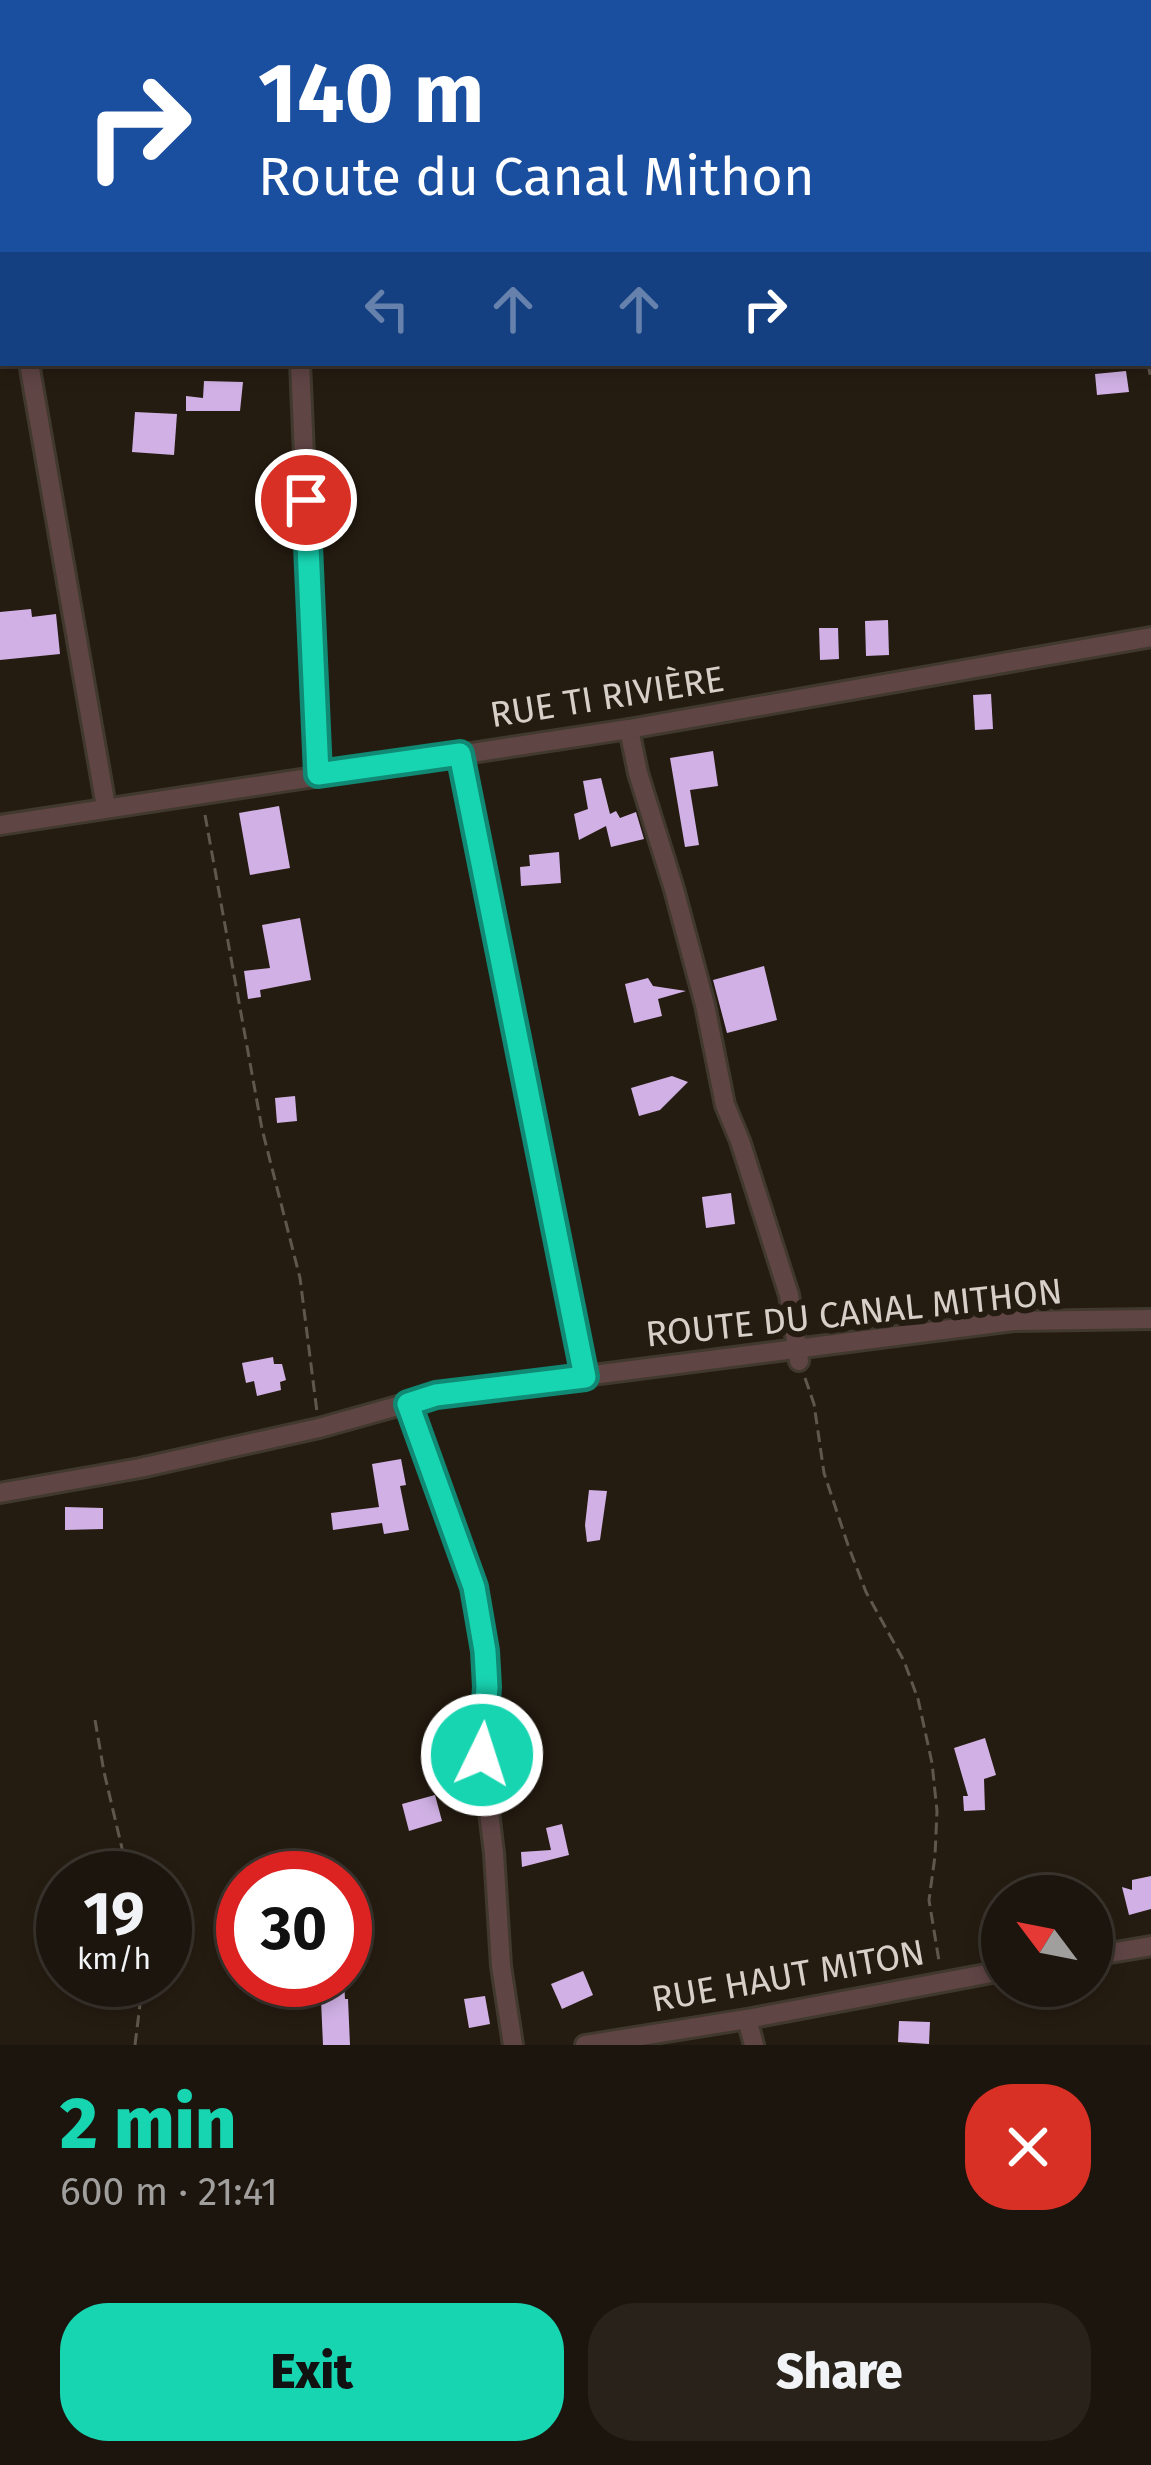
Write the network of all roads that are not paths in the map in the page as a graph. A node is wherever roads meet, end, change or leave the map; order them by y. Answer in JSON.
{"nodes":[{"id":1,"x":29,"y":366,"type":"edge"},
{"id":2,"x":300,"y":366,"type":"edge"},
{"id":3,"x":1151,"y":637,"type":"edge"},
{"id":4,"x":628,"y":729,"type":"junction"},
{"id":5,"x":460,"y":754,"type":"junction"},
{"id":6,"x":318,"y":774,"type":"junction"},
{"id":7,"x":106,"y":807,"type":"junction"},
{"id":8,"x":0,"y":824,"type":"edge"},
{"id":9,"x":1151,"y":1318,"type":"edge"},
{"id":10,"x":799,"y":1356,"type":"junction"},
{"id":11,"x":585,"y":1377,"type":"junction"},
{"id":12,"x":408,"y":1404,"type":"junction"},
{"id":13,"x":0,"y":1492,"type":"edge"},
{"id":14,"x":1151,"y":1946,"type":"edge"},
{"id":15,"x":1113,"y":1952,"type":"edge"},
{"id":16,"x":981,"y":1974,"type":"edge"},
{"id":17,"x":747,"y":2020,"type":"junction"},
{"id":18,"x":513,"y":2045,"type":"edge"},
{"id":19,"x":585,"y":2045,"type":"edge"},
{"id":20,"x":754,"y":2045,"type":"edge"}],
"edges":[{"from":1,"to":7,"type":"street"},
{"from":2,"to":6,"type":"street"},
{"from":3,"to":4,"type":"street","name":"RUE TI RIVIÈRE"},
{"from":4,"to":5,"type":"street","name":"RUE TI RIVIÈRE"},
{"from":4,"to":10,"type":"street"},
{"from":5,"to":6,"type":"street","name":"RUE TI RIVIÈRE"},
{"from":5,"to":11,"type":"street"},
{"from":6,"to":7,"type":"street","name":"RUE TI RIVIÈRE"},
{"from":7,"to":8,"type":"street","name":"RUE TI RIVIÈRE"},
{"from":9,"to":10,"type":"street","name":"ROUTE DU CANAL MITHON"},
{"from":10,"to":11,"type":"street","name":"ROUTE DU CANAL MITHON"},
{"from":11,"to":12,"type":"street","name":"ROUTE DU CANAL MITHON"},
{"from":12,"to":13,"type":"street","name":"ROUTE DU CANAL MITHON"},
{"from":12,"to":18,"type":"street"},
{"from":14,"to":15,"type":"street"},
{"from":16,"to":17,"type":"street","name":"RUE HAUT MITON"},
{"from":17,"to":19,"type":"street","name":"RUE HAUT MITON"},
{"from":17,"to":20,"type":"street"}]}
